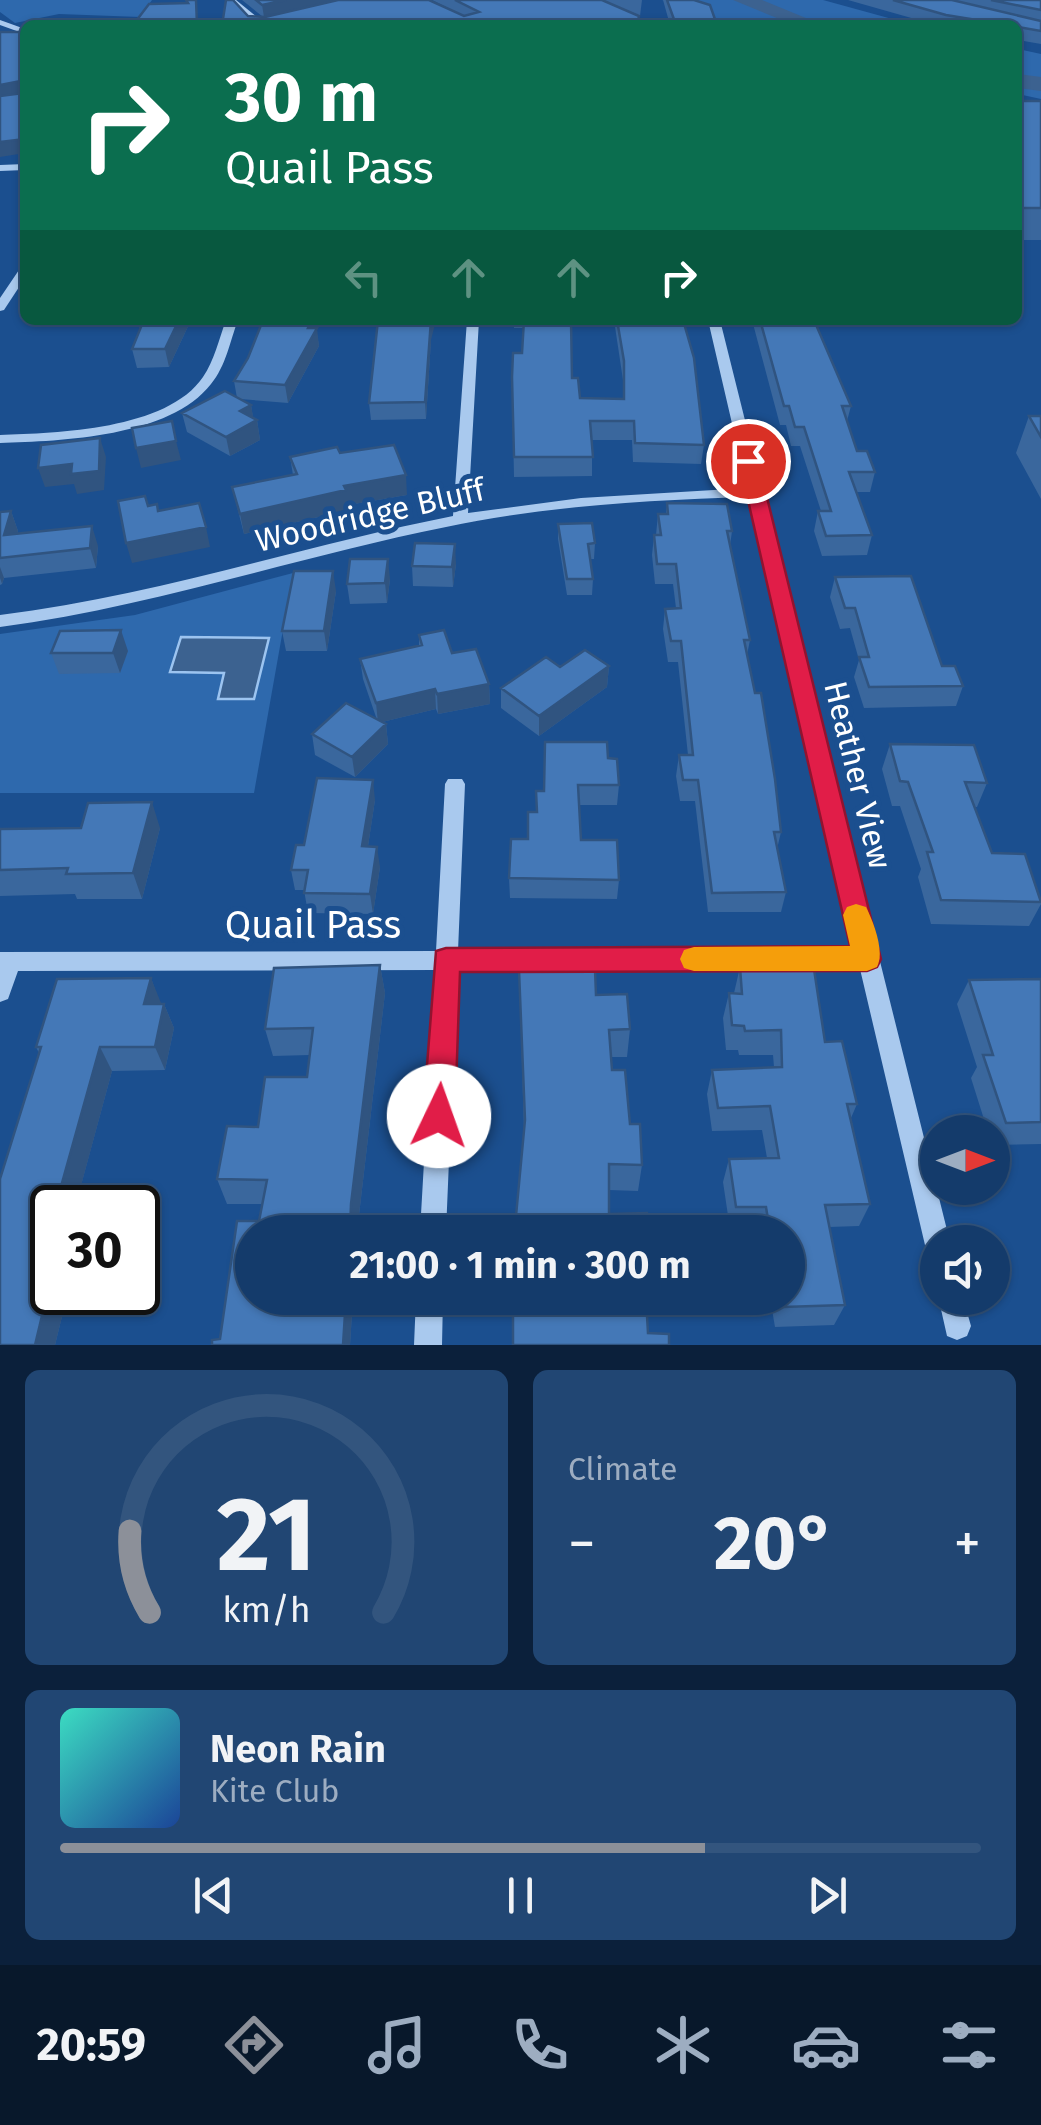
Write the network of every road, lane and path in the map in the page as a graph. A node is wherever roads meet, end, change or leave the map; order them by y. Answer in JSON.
{"nodes":[{"id":1,"x":232,"y":0,"type":"edge"},
{"id":2,"x":582,"y":0,"type":"edge"},
{"id":3,"x":255,"y":20,"type":"edge"},
{"id":4,"x":634,"y":20,"type":"edge"},
{"id":5,"x":20,"y":277,"type":"edge"},
{"id":6,"x":2,"y":302,"type":"edge"},
{"id":7,"x":230,"y":325,"type":"edge"},
{"id":8,"x":473,"y":325,"type":"edge"},
{"id":9,"x":715,"y":325,"type":"edge"},
{"id":10,"x":0,"y":439,"type":"edge"},
{"id":11,"x":756,"y":492,"type":"junction"},
{"id":12,"x":460,"y":520,"type":"junction"},
{"id":13,"x":0,"y":621,"type":"edge"},
{"id":14,"x":455,"y":784,"type":"dead end"},
{"id":15,"x":867,"y":959,"type":"junction"},
{"id":16,"x":446,"y":960,"type":"junction"},
{"id":17,"x":5,"y":962,"type":"edge"},
{"id":18,"x":0,"y":992,"type":"edge"},
{"id":19,"x":434,"y":1215,"type":"edge"},
{"id":20,"x":933,"y":1225,"type":"edge"},
{"id":21,"x":429,"y":1315,"type":"edge"},
{"id":22,"x":955,"y":1315,"type":"edge"},
{"id":23,"x":958,"y":1326,"type":"dead end"},
{"id":24,"x":428,"y":1345,"type":"edge"}],
"edges":[{"from":1,"to":3,"type":"street"},
{"from":2,"to":4,"type":"street"},
{"from":5,"to":6,"type":"street"},
{"from":7,"to":10,"type":"street"},
{"from":8,"to":12,"type":"street"},
{"from":9,"to":11,"type":"street","name":"Heather View"},
{"from":11,"to":12,"type":"street","name":"Woodridge Bluff"},
{"from":11,"to":15,"type":"street","name":"Heather View"},
{"from":12,"to":13,"type":"street","name":"Woodridge Bluff"},
{"from":14,"to":16,"type":"street"},
{"from":15,"to":16,"type":"street","name":"Quail Pass"},
{"from":15,"to":20,"type":"street","name":"Heather View"},
{"from":16,"to":17,"type":"street","name":"Quail Pass"},
{"from":16,"to":19,"type":"street"},
{"from":17,"to":18,"type":"street"},
{"from":21,"to":24,"type":"street"},
{"from":22,"to":23,"type":"street"}]}
